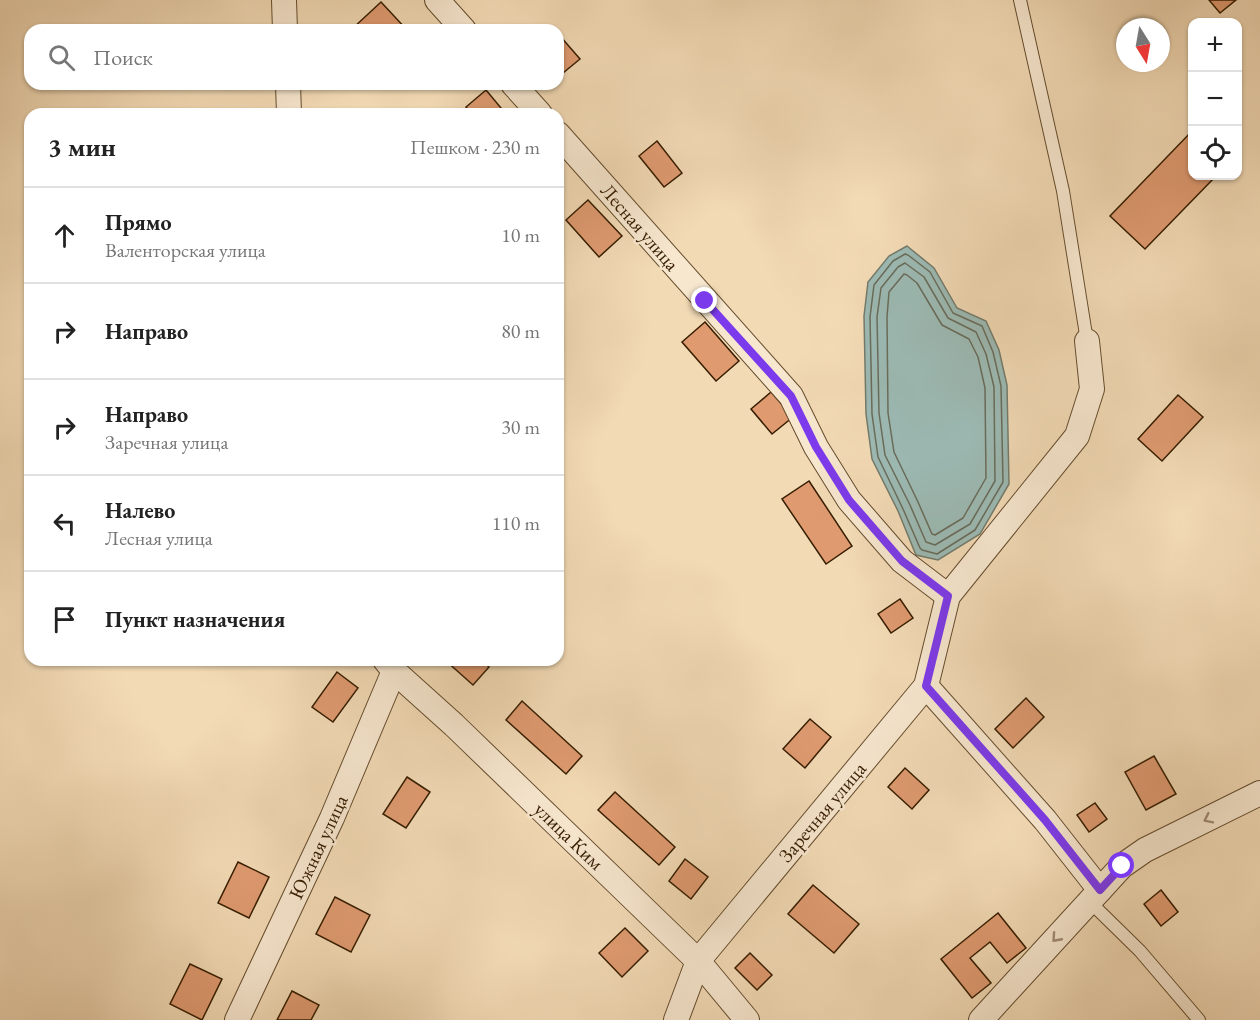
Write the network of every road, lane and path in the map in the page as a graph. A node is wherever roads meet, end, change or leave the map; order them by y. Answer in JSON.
{"nodes":[{"id":1,"x":284,"y":0,"type":"edge"},
{"id":2,"x":437,"y":0,"type":"edge"},
{"id":3,"x":1020,"y":0,"type":"edge"},
{"id":4,"x":285,"y":24,"type":"edge"},
{"id":5,"x":459,"y":24,"type":"edge"},
{"id":6,"x":288,"y":90,"type":"edge"},
{"id":7,"x":518,"y":90,"type":"edge"},
{"id":8,"x":289,"y":108,"type":"edge"},
{"id":9,"x":535,"y":108,"type":"edge"},
{"id":10,"x":564,"y":141,"type":"edge"},
{"id":11,"x":1087,"y":341,"type":"joint"},
{"id":12,"x":948,"y":596,"type":"junction"},
{"id":13,"x":389,"y":666,"type":"edge"},
{"id":14,"x":926,"y":686,"type":"junction"},
{"id":15,"x":1260,"y":793,"type":"edge"},
{"id":16,"x":1095,"y":896,"type":"junction"},
{"id":17,"x":698,"y":961,"type":"junction"},
{"id":18,"x":237,"y":1020,"type":"edge"},
{"id":19,"x":676,"y":1020,"type":"edge"},
{"id":20,"x":747,"y":1020,"type":"edge"},
{"id":21,"x":981,"y":1020,"type":"edge"},
{"id":22,"x":1199,"y":1020,"type":"edge"}],
"edges":[{"from":1,"to":4,"type":"street"},
{"from":2,"to":5,"type":"street"},
{"from":3,"to":11,"type":"lane"},
{"from":6,"to":8,"type":"street"},
{"from":7,"to":9,"type":"street"},
{"from":10,"to":12,"type":"street","name":"Лесная улица"},
{"from":11,"to":12,"type":"street"},
{"from":12,"to":14,"type":"street","name":"Заречная улица"},
{"from":13,"to":17,"type":"street","name":"улица Ким"},
{"from":13,"to":18,"type":"street","name":"Южная улица"},
{"from":14,"to":16,"type":"street"},
{"from":14,"to":17,"type":"street","name":"Заречная улица"},
{"from":15,"to":16,"type":"street","one_way":true},
{"from":16,"to":21,"type":"street","one_way":true},
{"from":16,"to":22,"type":"lane"},
{"from":17,"to":19,"type":"street","name":"Заречная улица"},
{"from":17,"to":20,"type":"street","name":"улица Ким"}]}
